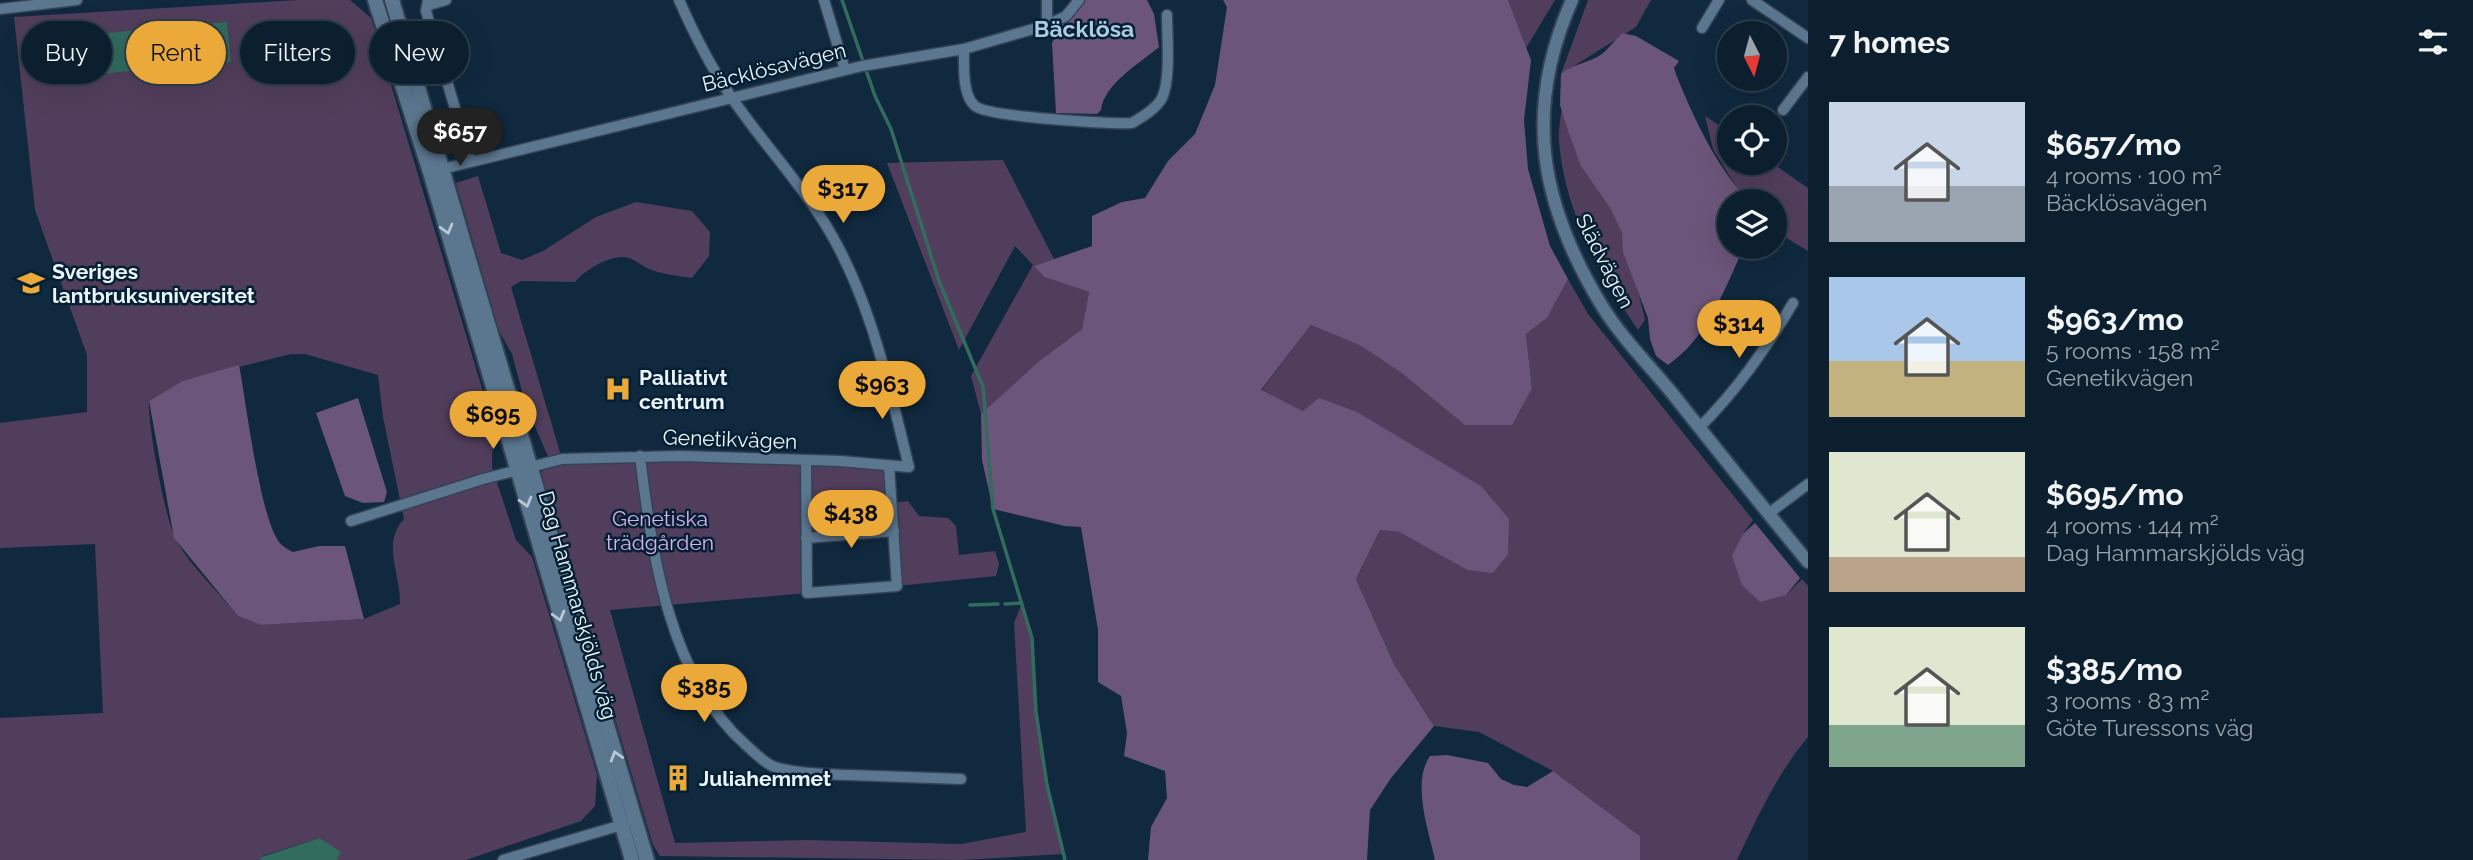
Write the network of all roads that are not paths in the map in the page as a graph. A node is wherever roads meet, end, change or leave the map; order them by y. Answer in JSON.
{"nodes":[{"id":1,"x":77,"y":0,"type":"edge"},
{"id":2,"x":375,"y":0,"type":"edge"},
{"id":3,"x":392,"y":0,"type":"edge"},
{"id":4,"x":446,"y":0,"type":"edge"},
{"id":5,"x":679,"y":0,"type":"edge"},
{"id":6,"x":824,"y":0,"type":"edge"},
{"id":7,"x":1047,"y":0,"type":"edge"},
{"id":8,"x":1079,"y":0,"type":"edge"},
{"id":9,"x":1572,"y":0,"type":"edge"},
{"id":10,"x":1719,"y":0,"type":"edge"},
{"id":11,"x":1752,"y":0,"type":"edge"},
{"id":12,"x":429,"y":3,"type":"edge"},
{"id":13,"x":0,"y":9,"type":"edge"},
{"id":14,"x":1167,"y":15,"type":"dead end"},
{"id":15,"x":1047,"y":25,"type":"junction"},
{"id":16,"x":1702,"y":28,"type":"dead end"},
{"id":17,"x":1808,"y":38,"type":"edge"},
{"id":18,"x":964,"y":49,"type":"junction"},
{"id":19,"x":845,"y":71,"type":"junction"},
{"id":20,"x":1808,"y":77,"type":"edge"},
{"id":21,"x":732,"y":98,"type":"junction"},
{"id":22,"x":1787,"y":105,"type":"edge"},
{"id":23,"x":471,"y":162,"type":"junction"},
{"id":24,"x":436,"y":170,"type":"junction"},
{"id":25,"x":1793,"y":303,"type":"dead end"},
{"id":26,"x":1699,"y":428,"type":"junction"},
{"id":27,"x":640,"y":457,"type":"junction"},
{"id":28,"x":806,"y":460,"type":"junction"},
{"id":29,"x":889,"y":466,"type":"junction"},
{"id":30,"x":523,"y":469,"type":"junction"},
{"id":31,"x":1808,"y":484,"type":"edge"},
{"id":32,"x":1768,"y":514,"type":"junction"},
{"id":33,"x":351,"y":521,"type":"dead end"},
{"id":34,"x":894,"y":531,"type":"junction"},
{"id":35,"x":806,"y":538,"type":"junction"},
{"id":36,"x":1808,"y":562,"type":"edge"},
{"id":37,"x":961,"y":779,"type":"dead end"},
{"id":38,"x":636,"y":821,"type":"junction"},
{"id":39,"x":621,"y":825,"type":"junction"},
{"id":40,"x":503,"y":860,"type":"edge"},
{"id":41,"x":632,"y":860,"type":"edge"},
{"id":42,"x":647,"y":860,"type":"edge"}],
"edges":[{"from":1,"to":13,"type":"street"},
{"from":2,"to":24,"type":"main road","name":"Dag Hammarskjölds väg"},
{"from":3,"to":24,"type":"main road","name":"Dag Hammarskjölds väg"},
{"from":4,"to":12,"type":"street"},
{"from":5,"to":21,"type":"street"},
{"from":6,"to":19,"type":"street"},
{"from":7,"to":15,"type":"street"},
{"from":8,"to":15,"type":"street","name":"Bäcklösavägen"},
{"from":9,"to":26,"type":"street","name":"Slädvägen"},
{"from":10,"to":16,"type":"street"},
{"from":11,"to":17,"type":"street"},
{"from":12,"to":23,"type":"street"},
{"from":14,"to":18,"type":"street"},
{"from":15,"to":18,"type":"street","name":"Bäcklösavägen"},
{"from":18,"to":19,"type":"street","name":"Bäcklösavägen"},
{"from":19,"to":21,"type":"street","name":"Bäcklösavägen"},
{"from":20,"to":22,"type":"street"},
{"from":21,"to":23,"type":"street","name":"Bäcklösavägen"},
{"from":21,"to":29,"type":"street"},
{"from":23,"to":24,"type":"street","name":"Bäcklösavägen"},
{"from":24,"to":30,"type":"main road","name":"Dag Hammarskjölds väg"},
{"from":25,"to":26,"type":"street"},
{"from":26,"to":32,"type":"street","name":"Slädvägen"},
{"from":27,"to":28,"type":"street","name":"Genetikvägen"},
{"from":27,"to":30,"type":"street","name":"Genetikvägen"},
{"from":27,"to":37,"type":"street"},
{"from":28,"to":29,"type":"street","name":"Genetikvägen"},
{"from":28,"to":35,"type":"street"},
{"from":29,"to":34,"type":"street"},
{"from":30,"to":33,"type":"street","name":"Genetikvägen"},
{"from":38,"to":30,"type":"main road","name":"Dag Hammarskjölds väg","one_way":true},
{"from":30,"to":39,"type":"main road","name":"Dag Hammarskjölds väg","one_way":true},
{"from":31,"to":32,"type":"street"},
{"from":32,"to":36,"type":"street","name":"Slädvägen"},
{"from":34,"to":35,"type":"street"},
{"from":34,"to":35,"type":"street"},
{"from":38,"to":39,"type":"street"},
{"from":38,"to":42,"type":"main road","name":"Dag Hammarskjölds väg"},
{"from":39,"to":40,"type":"street"},
{"from":39,"to":41,"type":"main road","name":"Dag Hammarskjölds väg"}]}
